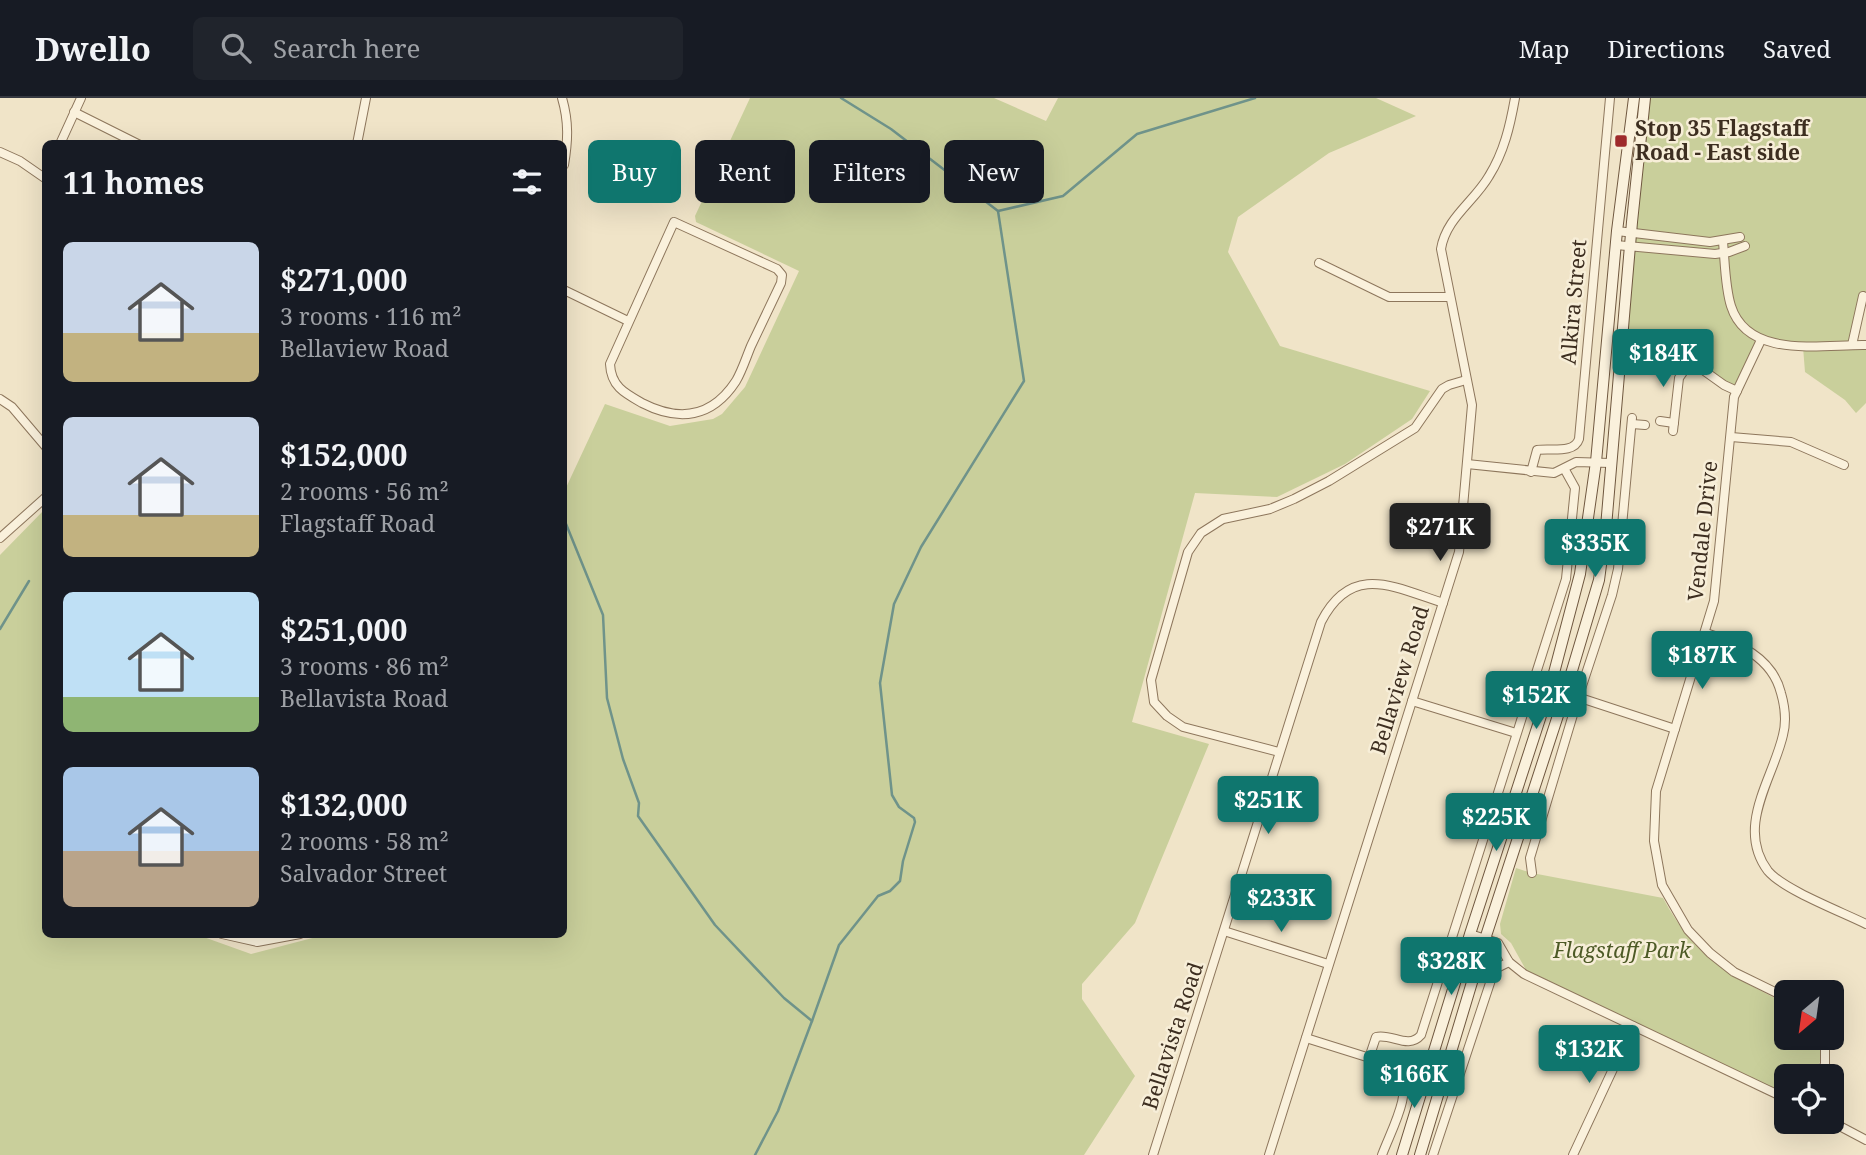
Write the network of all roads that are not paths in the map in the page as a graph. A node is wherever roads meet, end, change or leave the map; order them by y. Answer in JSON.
{"nodes":[{"id":1,"x":81,"y":98,"type":"edge"},
{"id":2,"x":366,"y":98,"type":"edge"},
{"id":3,"x":562,"y":98,"type":"edge"},
{"id":4,"x":1515,"y":98,"type":"edge"},
{"id":5,"x":1610,"y":98,"type":"edge"},
{"id":6,"x":1634,"y":98,"type":"edge"},
{"id":7,"x":1645,"y":98,"type":"edge"},
{"id":8,"x":75,"y":112,"type":"junction"},
{"id":9,"x":62,"y":140,"type":"edge"},
{"id":10,"x":130,"y":140,"type":"edge"},
{"id":11,"x":358,"y":140,"type":"edge"},
{"id":12,"x":567,"y":145,"type":"edge"},
{"id":13,"x":0,"y":152,"type":"edge"},
{"id":14,"x":42,"y":175,"type":"edge"},
{"id":15,"x":1617,"y":231,"type":"junction"},
{"id":16,"x":1631,"y":232,"type":"junction"},
{"id":17,"x":1723,"y":242,"type":"junction"},
{"id":18,"x":1616,"y":245,"type":"junction"},
{"id":19,"x":1629,"y":247,"type":"junction"},
{"id":20,"x":1724,"y":253,"type":"junction"},
{"id":21,"x":1320,"y":263,"type":"dead end"},
{"id":22,"x":567,"y":291,"type":"edge"},
{"id":23,"x":1863,"y":296,"type":"dead end"},
{"id":24,"x":1450,"y":297,"type":"junction"},
{"id":25,"x":628,"y":321,"type":"junction"},
{"id":26,"x":1761,"y":340,"type":"junction"},
{"id":27,"x":1644,"y":345,"type":"dead end"},
{"id":28,"x":1852,"y":345,"type":"junction"},
{"id":29,"x":1866,"y":345,"type":"edge"},
{"id":30,"x":1690,"y":362,"type":"junction"},
{"id":31,"x":1466,"y":380,"type":"junction"},
{"id":32,"x":1737,"y":391,"type":"junction"},
{"id":33,"x":0,"y":399,"type":"edge"},
{"id":34,"x":1660,"y":421,"type":"dead end"},
{"id":35,"x":1645,"y":425,"type":"dead end"},
{"id":36,"x":1731,"y":437,"type":"junction"},
{"id":37,"x":42,"y":442,"type":"edge"},
{"id":38,"x":1597,"y":461,"type":"junction"},
{"id":39,"x":1610,"y":463,"type":"junction"},
{"id":40,"x":1467,"y":464,"type":"junction"},
{"id":41,"x":1844,"y":465,"type":"dead end"},
{"id":42,"x":1565,"y":470,"type":"junction"},
{"id":43,"x":1531,"y":472,"type":"junction"},
{"id":44,"x":42,"y":501,"type":"edge"},
{"id":45,"x":0,"y":538,"type":"edge"},
{"id":46,"x":1443,"y":603,"type":"junction"},
{"id":47,"x":1706,"y":633,"type":"junction"},
{"id":48,"x":1550,"y":688,"type":"junction"},
{"id":49,"x":1564,"y":694,"type":"junction"},
{"id":50,"x":1578,"y":698,"type":"junction"},
{"id":51,"x":1412,"y":701,"type":"junction"},
{"id":52,"x":1675,"y":729,"type":"junction"},
{"id":53,"x":1516,"y":733,"type":"junction"},
{"id":54,"x":1279,"y":752,"type":"junction"},
{"id":55,"x":1532,"y":873,"type":"dead end"},
{"id":56,"x":1866,"y":924,"type":"edge"},
{"id":57,"x":1224,"y":931,"type":"junction"},
{"id":58,"x":1470,"y":934,"type":"junction"},
{"id":59,"x":240,"y":938,"type":"edge"},
{"id":60,"x":278,"y":938,"type":"edge"},
{"id":61,"x":1485,"y":939,"type":"junction"},
{"id":62,"x":1509,"y":962,"type":"junction"},
{"id":63,"x":1328,"y":964,"type":"junction"},
{"id":64,"x":1774,"y":992,"type":"edge"},
{"id":65,"x":1633,"y":1026,"type":"junction"},
{"id":66,"x":1306,"y":1038,"type":"junction"},
{"id":67,"x":1369,"y":1058,"type":"junction"},
{"id":68,"x":1431,"y":1060,"type":"junction"},
{"id":69,"x":1401,"y":1064,"type":"junction"},
{"id":70,"x":1447,"y":1065,"type":"junction"},
{"id":71,"x":1774,"y":1093,"type":"edge"},
{"id":72,"x":1844,"y":1128,"type":"edge"},
{"id":73,"x":1866,"y":1140,"type":"edge"},
{"id":74,"x":1153,"y":1155,"type":"edge"},
{"id":75,"x":1269,"y":1155,"type":"edge"},
{"id":76,"x":1382,"y":1155,"type":"edge"},
{"id":77,"x":1402,"y":1155,"type":"edge"},
{"id":78,"x":1420,"y":1155,"type":"edge"},
{"id":79,"x":1433,"y":1155,"type":"edge"},
{"id":80,"x":1573,"y":1155,"type":"edge"}],
"edges":[{"from":1,"to":8,"type":"street"},
{"from":2,"to":11,"type":"street"},
{"from":3,"to":12,"type":"street"},
{"from":4,"to":24,"type":"street","name":"Bellaview Road"},
{"from":5,"to":43,"type":"street","name":"Alkira Street"},
{"from":6,"to":15,"type":"main road"},
{"from":7,"to":16,"type":"main road"},
{"from":8,"to":9,"type":"street"},
{"from":8,"to":10,"type":"street"},
{"from":13,"to":14,"type":"street"},
{"from":15,"to":16,"type":"street"},
{"from":15,"to":18,"type":"main road"},
{"from":16,"to":17,"type":"street"},
{"from":16,"to":19,"type":"main road"},
{"from":17,"to":20,"type":"street"},
{"from":17,"to":20,"type":"street"},
{"from":18,"to":19,"type":"street"},
{"from":18,"to":38,"type":"main road"},
{"from":19,"to":20,"type":"street"},
{"from":19,"to":39,"type":"main road"},
{"from":20,"to":26,"type":"street"},
{"from":21,"to":24,"type":"street"},
{"from":22,"to":25,"type":"street"},
{"from":23,"to":28,"type":"street"},
{"from":24,"to":31,"type":"street","name":"Bellaview Road"},
{"from":25,"to":25,"type":"street"},
{"from":26,"to":28,"type":"street"},
{"from":26,"to":32,"type":"street","name":"Vendale Drive"},
{"from":27,"to":30,"type":"street"},
{"from":28,"to":29,"type":"street"},
{"from":30,"to":32,"type":"street"},
{"from":30,"to":34,"type":"street"},
{"from":31,"to":40,"type":"street","name":"Bellaview Road"},
{"from":31,"to":54,"type":"street"},
{"from":32,"to":36,"type":"street","name":"Vendale Drive"},
{"from":33,"to":37,"type":"street"},
{"from":35,"to":50,"type":"street"},
{"from":36,"to":41,"type":"street"},
{"from":36,"to":47,"type":"street","name":"Vendale Drive"},
{"from":38,"to":39,"type":"street"},
{"from":38,"to":42,"type":"street"},
{"from":38,"to":48,"type":"main road"},
{"from":39,"to":49,"type":"main road"},
{"from":40,"to":43,"type":"street"},
{"from":40,"to":46,"type":"street","name":"Bellaview Road"},
{"from":42,"to":43,"type":"street"},
{"from":42,"to":53,"type":"street"},
{"from":44,"to":45,"type":"street"},
{"from":46,"to":51,"type":"street","name":"Bellaview Road"},
{"from":46,"to":54,"type":"street","name":"Bellavista Road"},
{"from":47,"to":52,"type":"street","name":"Vendale Drive"},
{"from":47,"to":56,"type":"street"},
{"from":48,"to":49,"type":"street"},
{"from":48,"to":58,"type":"main road"},
{"from":49,"to":50,"type":"street"},
{"from":49,"to":61,"type":"main road"},
{"from":50,"to":52,"type":"street"},
{"from":50,"to":55,"type":"street"},
{"from":51,"to":53,"type":"street"},
{"from":51,"to":63,"type":"street","name":"Bellaview Road"},
{"from":52,"to":64,"type":"street","name":"Vendale Drive"},
{"from":53,"to":67,"type":"street"},
{"from":54,"to":57,"type":"street","name":"Bellavista Road"},
{"from":57,"to":63,"type":"street"},
{"from":57,"to":74,"type":"street","name":"Bellavista Road"},
{"from":58,"to":61,"type":"street"},
{"from":58,"to":68,"type":"main road"},
{"from":59,"to":60,"type":"street"},
{"from":61,"to":62,"type":"street"},
{"from":61,"to":70,"type":"main road"},
{"from":62,"to":65,"type":"street"},
{"from":62,"to":79,"type":"street"},
{"from":63,"to":66,"type":"street","name":"Bellaview Road"},
{"from":65,"to":71,"type":"street"},
{"from":65,"to":80,"type":"street"},
{"from":66,"to":67,"type":"street"},
{"from":66,"to":75,"type":"street","name":"Bellaview Road"},
{"from":67,"to":69,"type":"street"},
{"from":68,"to":69,"type":"street"},
{"from":68,"to":70,"type":"street"},
{"from":68,"to":77,"type":"main road"},
{"from":69,"to":76,"type":"street"},
{"from":70,"to":78,"type":"main road"},
{"from":72,"to":73,"type":"street"}]}
